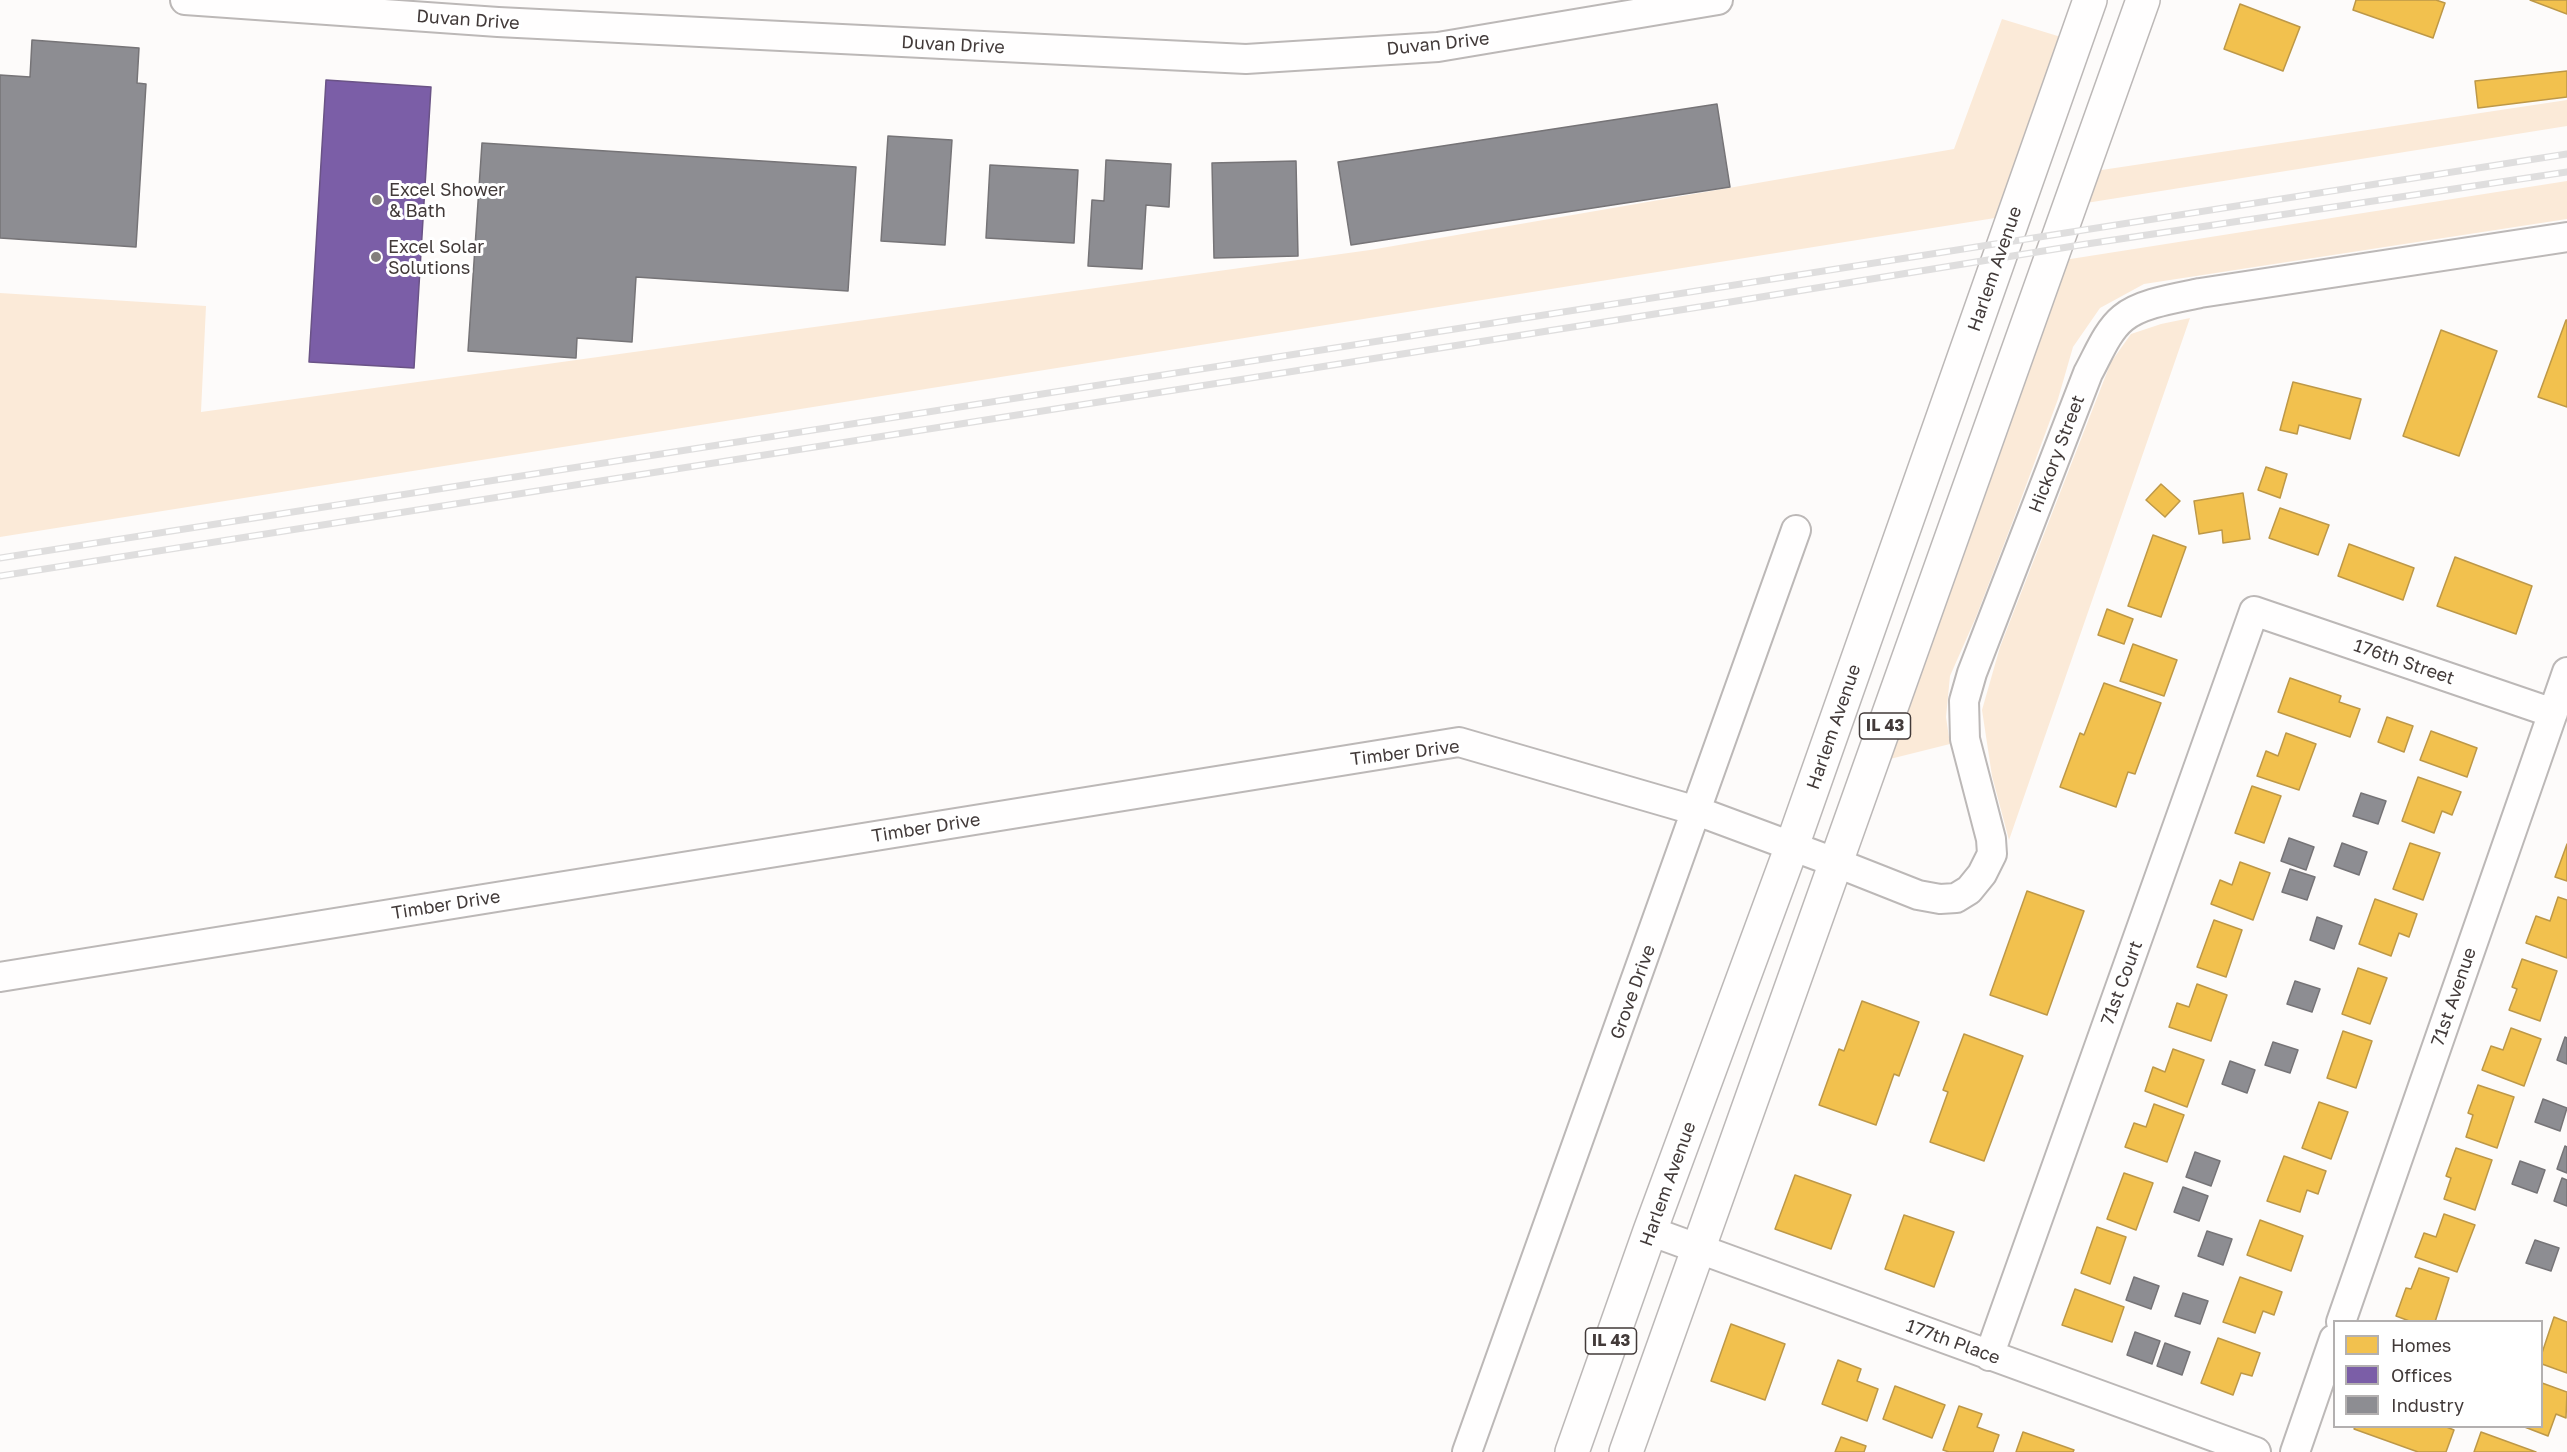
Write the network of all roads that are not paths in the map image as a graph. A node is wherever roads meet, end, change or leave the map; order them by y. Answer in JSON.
{"nodes":[{"id":1,"x":185,"y":0,"type":"edge"},
{"id":2,"x":1718,"y":0,"type":"edge"},
{"id":3,"x":2090,"y":0,"type":"edge"},
{"id":4,"x":2142,"y":0,"type":"edge"},
{"id":5,"x":2567,"y":237,"type":"edge"},
{"id":6,"x":1796,"y":530,"type":"dead end"},
{"id":7,"x":2254,"y":611,"type":"joint"},
{"id":8,"x":2567,"y":672,"type":"edge"},
{"id":9,"x":2553,"y":713,"type":"junction"},
{"id":10,"x":1697,"y":811,"type":"junction"},
{"id":11,"x":1792,"y":846,"type":"junction"},
{"id":12,"x":1837,"y":863,"type":"junction"},
{"id":13,"x":0,"y":977,"type":"edge"},
{"id":14,"x":1650,"y":1231,"type":"junction"},
{"id":15,"x":1698,"y":1248,"type":"junction"},
{"id":16,"x":2342,"y":1320,"type":"edge"},
{"id":17,"x":2333,"y":1342,"type":"edge"},
{"id":18,"x":1989,"y":1356,"type":"junction"},
{"id":19,"x":1467,"y":1452,"type":"edge"},
{"id":20,"x":1572,"y":1452,"type":"edge"},
{"id":21,"x":1626,"y":1452,"type":"edge"},
{"id":22,"x":2256,"y":1452,"type":"edge"},
{"id":23,"x":2295,"y":1452,"type":"edge"}],
"edges":[{"from":1,"to":2,"type":"street","name":"Duvan Drive"},
{"from":3,"to":11,"type":"main road","name":"Harlem Avenue","number":"IL 43"},
{"from":4,"to":12,"type":"main road","number":"IL 43"},
{"from":5,"to":12,"type":"street","name":"Hickory Street"},
{"from":6,"to":10,"type":"street","name":"Grove Drive"},
{"from":7,"to":9,"type":"street","name":"176th Street"},
{"from":7,"to":18,"type":"street","name":"71st Court"},
{"from":8,"to":9,"type":"street","name":"71st Avenue"},
{"from":9,"to":16,"type":"street","name":"71st Avenue"},
{"from":10,"to":11,"type":"street","name":"Timber Drive"},
{"from":10,"to":13,"type":"street","name":"Timber Drive"},
{"from":10,"to":19,"type":"street","name":"Grove Drive"},
{"from":11,"to":12,"type":"street","name":"Timber Drive"},
{"from":11,"to":14,"type":"main road","name":"Harlem Avenue","number":"IL 43"},
{"from":12,"to":15,"type":"main road","number":"IL 43"},
{"from":14,"to":15,"type":"street","name":"177th Place"},
{"from":14,"to":20,"type":"main road","name":"Harlem Avenue","number":"IL 43"},
{"from":15,"to":18,"type":"street","name":"177th Place"},
{"from":15,"to":21,"type":"main road","number":"IL 43"},
{"from":17,"to":23,"type":"street"},
{"from":18,"to":22,"type":"street","name":"177th Place"}]}
